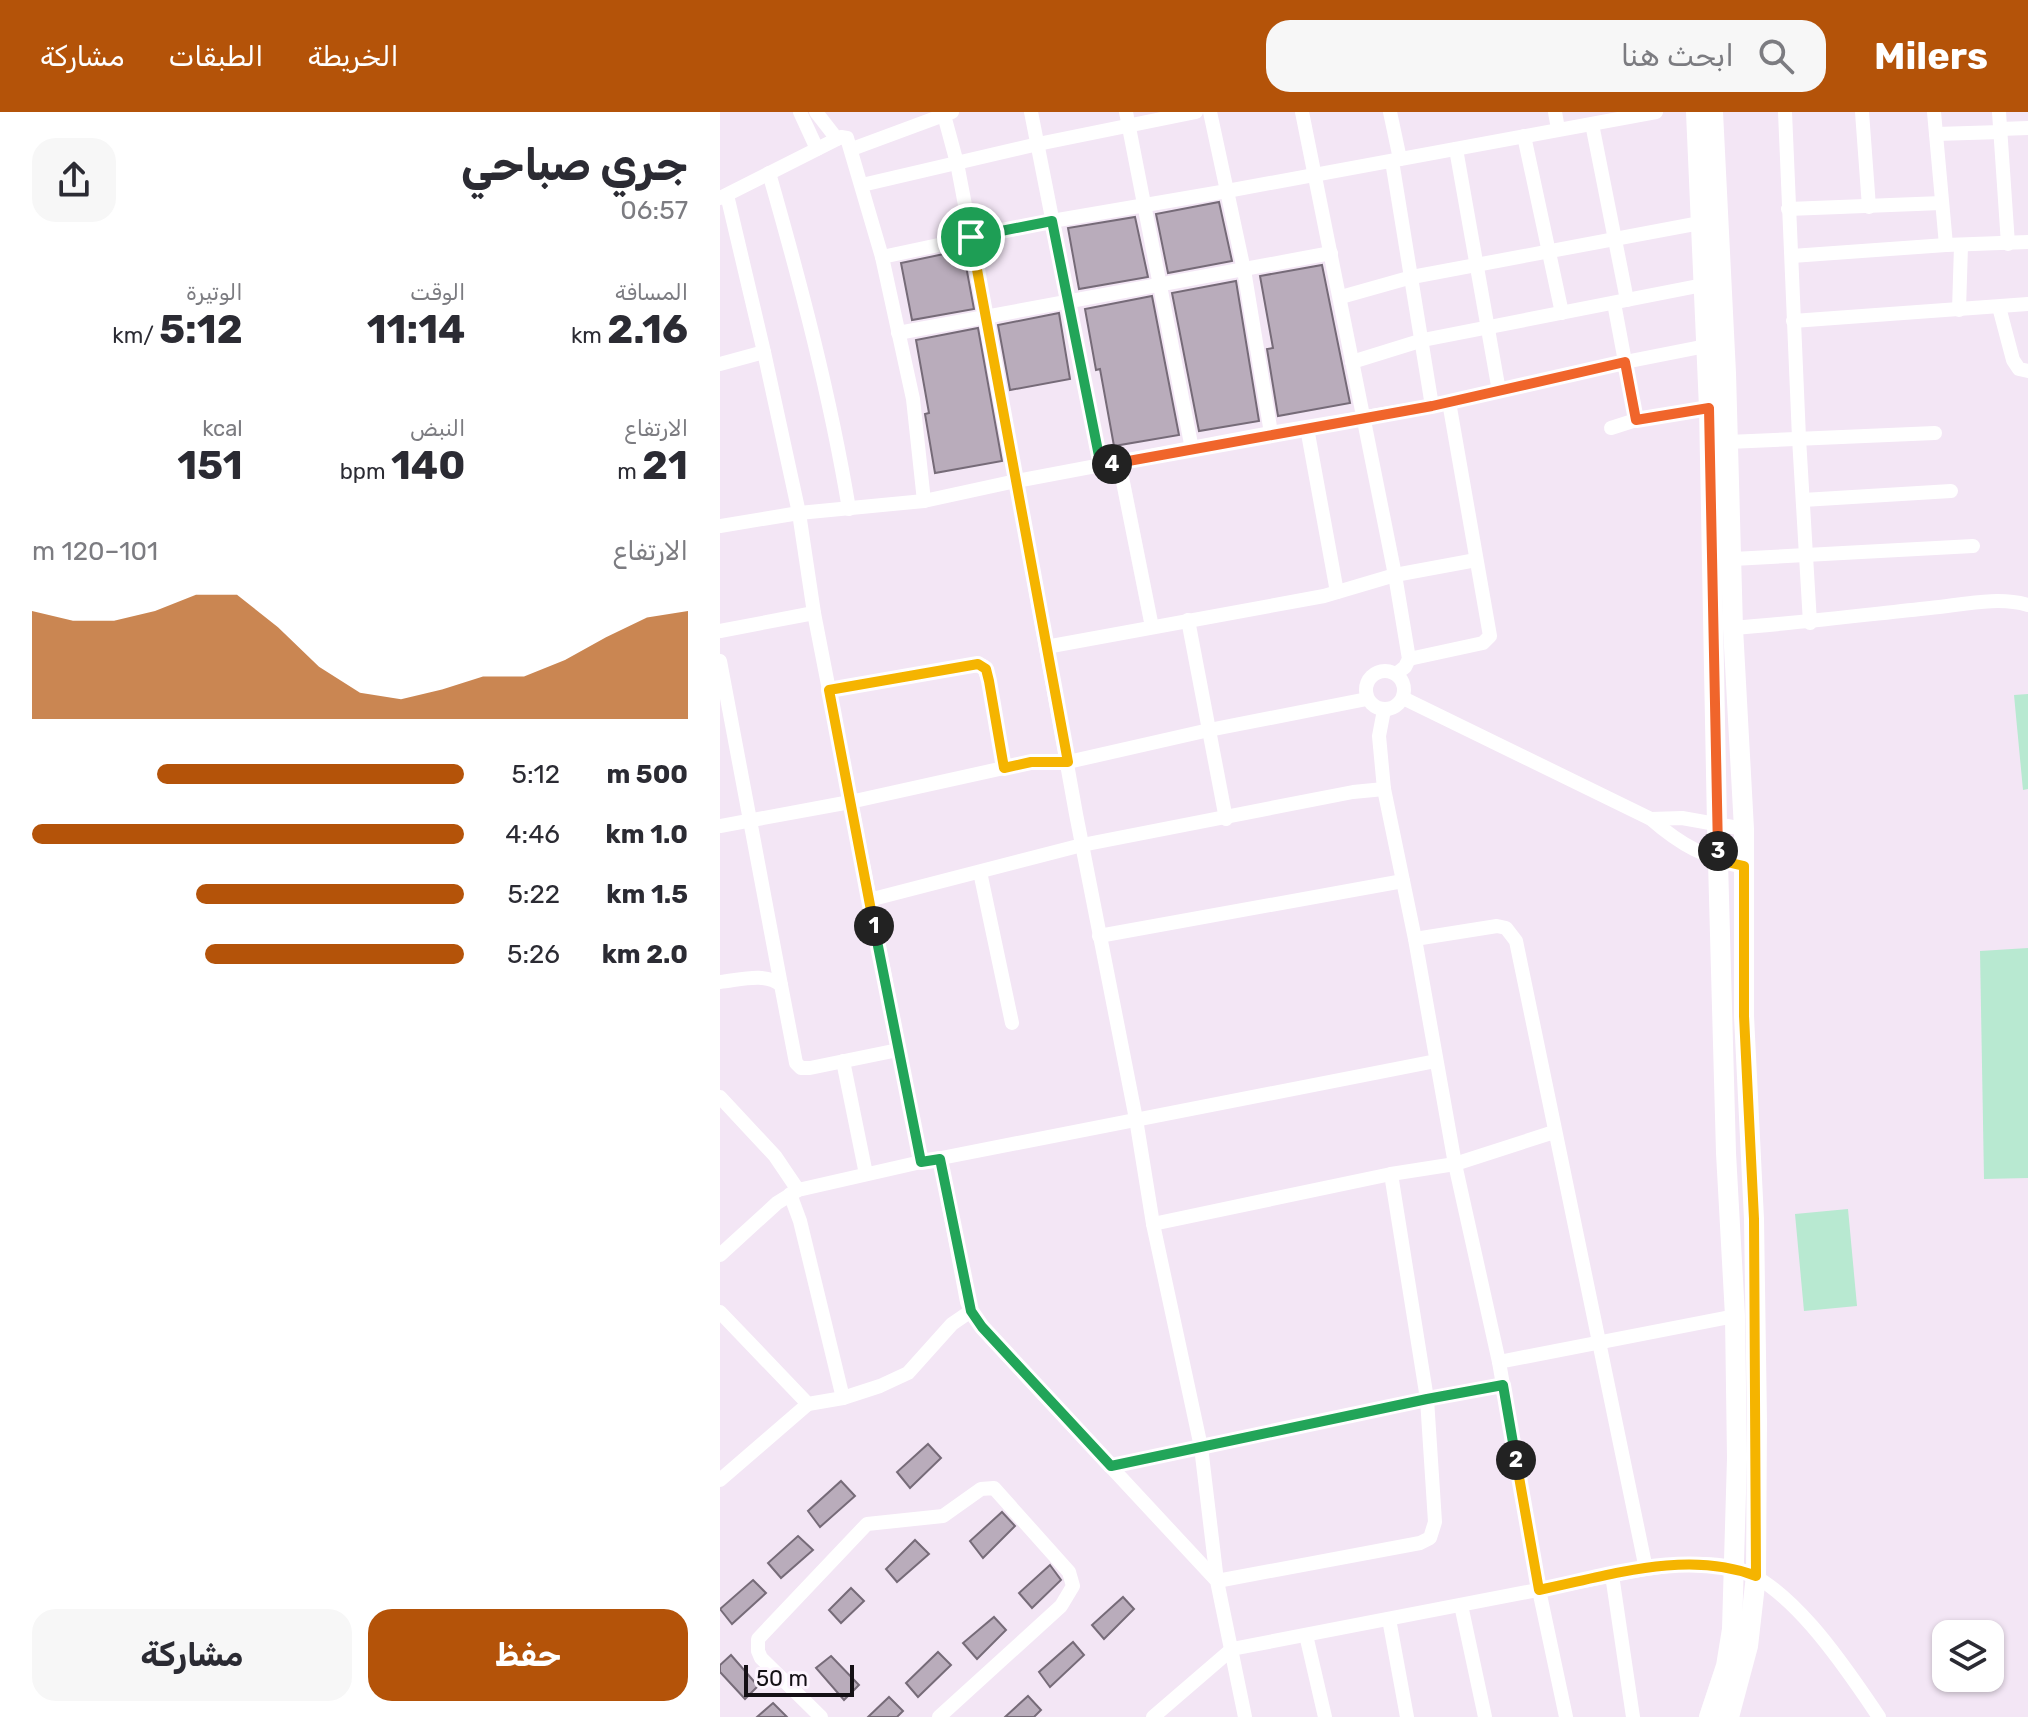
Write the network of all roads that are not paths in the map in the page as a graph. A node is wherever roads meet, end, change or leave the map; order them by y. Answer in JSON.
{"nodes":[{"id":1,"x":800,"y":112,"type":"edge"},
{"id":2,"x":816,"y":112,"type":"edge"},
{"id":3,"x":1031,"y":112,"type":"edge"},
{"id":4,"x":1196,"y":112,"type":"edge"},
{"id":5,"x":1210,"y":112,"type":"edge"},
{"id":6,"x":1302,"y":112,"type":"edge"},
{"id":7,"x":1390,"y":112,"type":"edge"},
{"id":8,"x":1555,"y":112,"type":"edge"},
{"id":9,"x":1656,"y":112,"type":"edge"},
{"id":10,"x":1696,"y":112,"type":"edge"},
{"id":11,"x":1713,"y":112,"type":"edge"},
{"id":12,"x":1785,"y":112,"type":"edge"},
{"id":13,"x":1862,"y":112,"type":"edge"},
{"id":14,"x":1934,"y":112,"type":"edge"},
{"id":15,"x":1999,"y":112,"type":"edge"},
{"id":16,"x":948,"y":114,"type":"edge"},
{"id":17,"x":1128,"y":118,"type":"edge"},
{"id":18,"x":1592,"y":124,"type":"junction"},
{"id":19,"x":2028,"y":128,"type":"edge"},
{"id":20,"x":1558,"y":129,"type":"junction"},
{"id":21,"x":2000,"y":130,"type":"junction"},
{"id":22,"x":1936,"y":134,"type":"junction"},
{"id":23,"x":1524,"y":136,"type":"junction"},
{"id":24,"x":837,"y":139,"type":"junction"},
{"id":25,"x":1038,"y":144,"type":"junction"},
{"id":26,"x":817,"y":149,"type":"junction"},
{"id":27,"x":852,"y":149,"type":"junction"},
{"id":28,"x":1456,"y":149,"type":"junction"},
{"id":29,"x":1396,"y":160,"type":"junction"},
{"id":30,"x":957,"y":163,"type":"junction"},
{"id":31,"x":769,"y":173,"type":"junction"},
{"id":32,"x":1315,"y":174,"type":"junction"},
{"id":33,"x":862,"y":185,"type":"junction"},
{"id":34,"x":1227,"y":191,"type":"junction"},
{"id":35,"x":723,"y":197,"type":"edge"},
{"id":36,"x":1942,"y":203,"type":"junction"},
{"id":37,"x":1145,"y":206,"type":"junction"},
{"id":38,"x":1869,"y":207,"type":"junction"},
{"id":39,"x":1788,"y":209,"type":"junction"},
{"id":40,"x":1052,"y":221,"type":"junction"},
{"id":41,"x":1700,"y":223,"type":"junction"},
{"id":42,"x":971,"y":237,"type":"junction"},
{"id":43,"x":1615,"y":239,"type":"junction"},
{"id":44,"x":2028,"y":242,"type":"edge"},
{"id":45,"x":2008,"y":244,"type":"junction"},
{"id":46,"x":1953,"y":245,"type":"junction"},
{"id":47,"x":1549,"y":251,"type":"junction"},
{"id":48,"x":1331,"y":253,"type":"junction"},
{"id":49,"x":1792,"y":256,"type":"junction"},
{"id":50,"x":882,"y":257,"type":"junction"},
{"id":51,"x":1477,"y":265,"type":"junction"},
{"id":52,"x":1244,"y":270,"type":"junction"},
{"id":53,"x":1412,"y":277,"type":"junction"},
{"id":54,"x":1161,"y":284,"type":"junction"},
{"id":55,"x":1703,"y":285,"type":"junction"},
{"id":56,"x":1341,"y":297,"type":"junction"},
{"id":57,"x":1620,"y":301,"type":"junction"},
{"id":58,"x":1069,"y":302,"type":"junction"},
{"id":59,"x":2028,"y":304,"type":"edge"},
{"id":60,"x":1999,"y":307,"type":"junction"},
{"id":61,"x":1959,"y":310,"type":"junction"},
{"id":62,"x":1562,"y":313,"type":"junction"},
{"id":63,"x":986,"y":315,"type":"junction"},
{"id":64,"x":1793,"y":321,"type":"junction"},
{"id":65,"x":1488,"y":327,"type":"junction"},
{"id":66,"x":898,"y":333,"type":"junction"},
{"id":67,"x":1423,"y":340,"type":"junction"},
{"id":68,"x":1706,"y":346,"type":"junction"},
{"id":69,"x":764,"y":352,"type":"junction"},
{"id":70,"x":1352,"y":362,"type":"junction"},
{"id":71,"x":1625,"y":362,"type":"junction"},
{"id":72,"x":720,"y":364,"type":"edge"},
{"id":73,"x":2028,"y":371,"type":"edge"},
{"id":74,"x":1499,"y":391,"type":"junction"},
{"id":75,"x":1449,"y":402,"type":"junction"},
{"id":76,"x":1432,"y":406,"type":"junction"},
{"id":77,"x":1709,"y":408,"type":"junction"},
{"id":78,"x":1362,"y":419,"type":"junction"},
{"id":79,"x":1636,"y":420,"type":"junction"},
{"id":80,"x":1307,"y":428,"type":"junction"},
{"id":81,"x":1611,"y":428,"type":"dead end"},
{"id":82,"x":1271,"y":433,"type":"junction"},
{"id":83,"x":1935,"y":433,"type":"dead end"},
{"id":84,"x":1799,"y":438,"type":"junction"},
{"id":85,"x":1728,"y":442,"type":"junction"},
{"id":86,"x":1192,"y":449,"type":"junction"},
{"id":87,"x":1119,"y":462,"type":"junction"},
{"id":88,"x":1101,"y":466,"type":"junction"},
{"id":89,"x":1016,"y":481,"type":"junction"},
{"id":90,"x":1951,"y":491,"type":"dead end"},
{"id":91,"x":1803,"y":500,"type":"junction"},
{"id":92,"x":924,"y":501,"type":"junction"},
{"id":93,"x":849,"y":509,"type":"junction"},
{"id":94,"x":799,"y":513,"type":"junction"},
{"id":95,"x":720,"y":526,"type":"edge"},
{"id":96,"x":1973,"y":546,"type":"dead end"},
{"id":97,"x":1806,"y":555,"type":"junction"},
{"id":98,"x":1733,"y":559,"type":"junction"},
{"id":99,"x":1476,"y":560,"type":"junction"},
{"id":100,"x":1395,"y":575,"type":"junction"},
{"id":101,"x":1337,"y":592,"type":"junction"},
{"id":102,"x":2028,"y":605,"type":"edge"},
{"id":103,"x":814,"y":613,"type":"junction"},
{"id":104,"x":1188,"y":620,"type":"junction"},
{"id":105,"x":1810,"y":623,"type":"junction"},
{"id":106,"x":1152,"y":627,"type":"junction"},
{"id":107,"x":1733,"y":628,"type":"junction"},
{"id":108,"x":720,"y":631,"type":"edge"},
{"id":109,"x":1046,"y":647,"type":"junction"},
{"id":110,"x":1409,"y":659,"type":"junction"},
{"id":111,"x":720,"y":661,"type":"edge"},
{"id":112,"x":1396,"y":674,"type":"junction"},
{"id":113,"x":829,"y":690,"type":"junction"},
{"id":114,"x":1403,"y":698,"type":"junction"},
{"id":115,"x":1367,"y":699,"type":"junction"},
{"id":116,"x":1384,"y":710,"type":"junction"},
{"id":117,"x":1209,"y":730,"type":"junction"},
{"id":118,"x":1068,"y":762,"type":"junction"},
{"id":119,"x":1004,"y":768,"type":"junction"},
{"id":120,"x":1384,"y":789,"type":"junction"},
{"id":121,"x":850,"y":802,"type":"junction"},
{"id":122,"x":1226,"y":819,"type":"junction"},
{"id":123,"x":1651,"y":819,"type":"junction"},
{"id":124,"x":751,"y":820,"type":"junction"},
{"id":125,"x":1717,"y":825,"type":"junction"},
{"id":126,"x":720,"y":826,"type":"edge"},
{"id":127,"x":1744,"y":829,"type":"junction"},
{"id":128,"x":1082,"y":845,"type":"junction"},
{"id":129,"x":1718,"y":860,"type":"junction"},
{"id":130,"x":1744,"y":866,"type":"junction"},
{"id":131,"x":980,"y":872,"type":"junction"},
{"id":132,"x":1403,"y":881,"type":"junction"},
{"id":133,"x":869,"y":900,"type":"junction"},
{"id":134,"x":1099,"y":936,"type":"junction"},
{"id":135,"x":1415,"y":939,"type":"junction"},
{"id":136,"x":720,"y":982,"type":"edge"},
{"id":137,"x":781,"y":985,"type":"junction"},
{"id":138,"x":1012,"y":1023,"type":"dead end"},
{"id":139,"x":898,"y":1050,"type":"junction"},
{"id":140,"x":843,"y":1061,"type":"junction"},
{"id":141,"x":1436,"y":1061,"type":"junction"},
{"id":142,"x":720,"y":1097,"type":"edge"},
{"id":143,"x":1136,"y":1119,"type":"junction"},
{"id":144,"x":1554,"y":1132,"type":"junction"},
{"id":145,"x":940,"y":1159,"type":"junction"},
{"id":146,"x":921,"y":1162,"type":"junction"},
{"id":147,"x":1455,"y":1164,"type":"junction"},
{"id":148,"x":866,"y":1174,"type":"junction"},
{"id":149,"x":1391,"y":1174,"type":"junction"},
{"id":150,"x":794,"y":1192,"type":"junction"},
{"id":151,"x":1153,"y":1224,"type":"junction"},
{"id":152,"x":720,"y":1255,"type":"edge"},
{"id":153,"x":971,"y":1311,"type":"junction"},
{"id":154,"x":720,"y":1312,"type":"edge"},
{"id":155,"x":1735,"y":1316,"type":"junction"},
{"id":156,"x":1601,"y":1343,"type":"junction"},
{"id":157,"x":1499,"y":1362,"type":"junction"},
{"id":158,"x":1503,"y":1385,"type":"junction"},
{"id":159,"x":843,"y":1398,"type":"junction"},
{"id":160,"x":1427,"y":1399,"type":"junction"},
{"id":161,"x":808,"y":1404,"type":"junction"},
{"id":162,"x":1201,"y":1447,"type":"junction"},
{"id":163,"x":1111,"y":1466,"type":"junction"},
{"id":164,"x":720,"y":1480,"type":"edge"},
{"id":165,"x":1735,"y":1568,"type":"junction"},
{"id":166,"x":1646,"y":1569,"type":"junction"},
{"id":167,"x":1612,"y":1575,"type":"junction"},
{"id":168,"x":1756,"y":1576,"type":"junction"},
{"id":169,"x":1217,"y":1581,"type":"junction"},
{"id":170,"x":1539,"y":1590,"type":"junction"},
{"id":171,"x":1461,"y":1605,"type":"junction"},
{"id":172,"x":1389,"y":1619,"type":"junction"},
{"id":173,"x":1306,"y":1635,"type":"junction"},
{"id":174,"x":1232,"y":1649,"type":"junction"},
{"id":175,"x":821,"y":1717,"type":"edge"},
{"id":176,"x":939,"y":1717,"type":"edge"},
{"id":177,"x":1153,"y":1717,"type":"edge"},
{"id":178,"x":1245,"y":1717,"type":"edge"},
{"id":179,"x":1325,"y":1717,"type":"edge"},
{"id":180,"x":1407,"y":1717,"type":"edge"},
{"id":181,"x":1485,"y":1717,"type":"edge"},
{"id":182,"x":1566,"y":1717,"type":"edge"},
{"id":183,"x":1633,"y":1717,"type":"edge"},
{"id":184,"x":1709,"y":1717,"type":"edge"},
{"id":185,"x":1729,"y":1717,"type":"edge"},
{"id":186,"x":1879,"y":1717,"type":"edge"}],
"edges":[{"from":1,"to":26,"type":"street"},
{"from":2,"to":24,"type":"street"},
{"from":3,"to":25,"type":"street"},
{"from":4,"to":17,"type":"street"},
{"from":5,"to":34,"type":"street"},
{"from":6,"to":32,"type":"street"},
{"from":7,"to":29,"type":"street"},
{"from":8,"to":20,"type":"street"},
{"from":9,"to":18,"type":"street"},
{"from":10,"to":41,"type":"main road"},
{"from":11,"to":85,"type":"main road"},
{"from":12,"to":39,"type":"street"},
{"from":13,"to":38,"type":"street"},
{"from":14,"to":22,"type":"street"},
{"from":15,"to":21,"type":"street"},
{"from":16,"to":27,"type":"street"},
{"from":16,"to":30,"type":"street"},
{"from":17,"to":25,"type":"street"},
{"from":17,"to":37,"type":"street"},
{"from":18,"to":20,"type":"street"},
{"from":18,"to":43,"type":"street"},
{"from":19,"to":21,"type":"street"},
{"from":20,"to":23,"type":"street"},
{"from":21,"to":22,"type":"street"},
{"from":21,"to":45,"type":"street"},
{"from":22,"to":36,"type":"street"},
{"from":23,"to":28,"type":"street"},
{"from":23,"to":47,"type":"street"},
{"from":24,"to":26,"type":"street"},
{"from":24,"to":27,"type":"street"},
{"from":25,"to":30,"type":"street"},
{"from":25,"to":40,"type":"street"},
{"from":26,"to":31,"type":"street"},
{"from":27,"to":33,"type":"street"},
{"from":28,"to":29,"type":"street"},
{"from":28,"to":51,"type":"street"},
{"from":29,"to":32,"type":"street"},
{"from":29,"to":53,"type":"street"},
{"from":30,"to":33,"type":"street"},
{"from":30,"to":42,"type":"street"},
{"from":31,"to":35,"type":"street"},
{"from":31,"to":93,"type":"street"},
{"from":32,"to":34,"type":"street"},
{"from":32,"to":48,"type":"street"},
{"from":33,"to":50,"type":"street"},
{"from":34,"to":37,"type":"street"},
{"from":34,"to":52,"type":"street"},
{"from":35,"to":69,"type":"street"},
{"from":36,"to":38,"type":"street"},
{"from":36,"to":46,"type":"street"},
{"from":37,"to":40,"type":"street"},
{"from":37,"to":54,"type":"street"},
{"from":38,"to":39,"type":"street"},
{"from":39,"to":49,"type":"street"},
{"from":40,"to":42,"type":"street"},
{"from":40,"to":58,"type":"street"},
{"from":41,"to":43,"type":"street"},
{"from":41,"to":55,"type":"main road"},
{"from":42,"to":50,"type":"street"},
{"from":42,"to":63,"type":"street"},
{"from":43,"to":47,"type":"street"},
{"from":43,"to":57,"type":"street"},
{"from":44,"to":45,"type":"street"},
{"from":45,"to":46,"type":"street"},
{"from":46,"to":49,"type":"street"},
{"from":46,"to":61,"type":"street"},
{"from":47,"to":51,"type":"street"},
{"from":47,"to":62,"type":"street"},
{"from":48,"to":52,"type":"street"},
{"from":48,"to":56,"type":"street"},
{"from":49,"to":64,"type":"street"},
{"from":50,"to":66,"type":"street"},
{"from":51,"to":53,"type":"street"},
{"from":51,"to":65,"type":"street"},
{"from":52,"to":54,"type":"street"},
{"from":52,"to":82,"type":"street"},
{"from":53,"to":56,"type":"street"},
{"from":53,"to":67,"type":"street"},
{"from":54,"to":58,"type":"street"},
{"from":54,"to":86,"type":"street"},
{"from":55,"to":57,"type":"street"},
{"from":55,"to":68,"type":"main road"},
{"from":56,"to":70,"type":"street"},
{"from":57,"to":62,"type":"street"},
{"from":57,"to":71,"type":"street"},
{"from":58,"to":63,"type":"street"},
{"from":58,"to":88,"type":"street"},
{"from":59,"to":60,"type":"street"},
{"from":60,"to":61,"type":"street"},
{"from":60,"to":73,"type":"street"},
{"from":61,"to":64,"type":"street"},
{"from":62,"to":65,"type":"street"},
{"from":63,"to":66,"type":"street"},
{"from":63,"to":89,"type":"street"},
{"from":64,"to":84,"type":"street"},
{"from":65,"to":67,"type":"street"},
{"from":65,"to":74,"type":"street"},
{"from":66,"to":92,"type":"street"},
{"from":67,"to":70,"type":"street"},
{"from":67,"to":76,"type":"street"},
{"from":68,"to":71,"type":"street"},
{"from":68,"to":77,"type":"main road"},
{"from":69,"to":72,"type":"street"},
{"from":69,"to":94,"type":"street"},
{"from":70,"to":78,"type":"street"},
{"from":71,"to":74,"type":"street"},
{"from":71,"to":79,"type":"street"},
{"from":74,"to":75,"type":"street"},
{"from":75,"to":76,"type":"street"},
{"from":75,"to":99,"type":"street"},
{"from":76,"to":78,"type":"street"},
{"from":77,"to":79,"type":"street"},
{"from":77,"to":125,"type":"main road"},
{"from":78,"to":80,"type":"street"},
{"from":78,"to":100,"type":"street"},
{"from":79,"to":81,"type":"street"},
{"from":80,"to":82,"type":"street"},
{"from":80,"to":101,"type":"street"},
{"from":82,"to":86,"type":"street"},
{"from":83,"to":84,"type":"street"},
{"from":84,"to":85,"type":"street"},
{"from":84,"to":91,"type":"street"},
{"from":85,"to":98,"type":"main road"},
{"from":86,"to":87,"type":"street"},
{"from":87,"to":88,"type":"street"},
{"from":87,"to":106,"type":"street"},
{"from":88,"to":89,"type":"street"},
{"from":89,"to":92,"type":"street"},
{"from":89,"to":109,"type":"street"},
{"from":90,"to":91,"type":"street"},
{"from":91,"to":97,"type":"street"},
{"from":92,"to":93,"type":"street"},
{"from":93,"to":94,"type":"street"},
{"from":94,"to":95,"type":"street"},
{"from":94,"to":103,"type":"street"},
{"from":96,"to":97,"type":"street"},
{"from":97,"to":98,"type":"street"},
{"from":97,"to":105,"type":"street"},
{"from":98,"to":107,"type":"main road"},
{"from":99,"to":100,"type":"street"},
{"from":99,"to":110,"type":"street"},
{"from":100,"to":101,"type":"street"},
{"from":100,"to":110,"type":"street"},
{"from":101,"to":104,"type":"street"},
{"from":102,"to":105,"type":"street"},
{"from":103,"to":108,"type":"street"},
{"from":103,"to":113,"type":"street"},
{"from":104,"to":106,"type":"street"},
{"from":104,"to":117,"type":"street"},
{"from":105,"to":107,"type":"street"},
{"from":106,"to":109,"type":"street"},
{"from":107,"to":127,"type":"main road"},
{"from":109,"to":118,"type":"street"},
{"from":110,"to":112,"type":"street"},
{"from":111,"to":124,"type":"street"},
{"from":112,"to":114,"type":"street"},
{"from":112,"to":115,"type":"street"},
{"from":113,"to":119,"type":"street"},
{"from":113,"to":121,"type":"street"},
{"from":114,"to":116,"type":"street"},
{"from":114,"to":123,"type":"street"},
{"from":115,"to":116,"type":"street"},
{"from":115,"to":117,"type":"street"},
{"from":116,"to":120,"type":"street"},
{"from":117,"to":118,"type":"street"},
{"from":117,"to":122,"type":"street"},
{"from":118,"to":119,"type":"street"},
{"from":118,"to":128,"type":"street"},
{"from":119,"to":121,"type":"street"},
{"from":120,"to":122,"type":"street"},
{"from":120,"to":132,"type":"street"},
{"from":121,"to":124,"type":"street"},
{"from":121,"to":133,"type":"street"},
{"from":122,"to":128,"type":"street"},
{"from":123,"to":125,"type":"street"},
{"from":123,"to":129,"type":"street"},
{"from":124,"to":126,"type":"street"},
{"from":124,"to":137,"type":"street"},
{"from":125,"to":127,"type":"street"},
{"from":125,"to":129,"type":"main road"},
{"from":127,"to":130,"type":"main road"},
{"from":128,"to":131,"type":"street"},
{"from":128,"to":134,"type":"street"},
{"from":129,"to":130,"type":"street"},
{"from":129,"to":155,"type":"main road"},
{"from":130,"to":168,"type":"main road"},
{"from":131,"to":133,"type":"street"},
{"from":131,"to":138,"type":"street"},
{"from":132,"to":134,"type":"street"},
{"from":132,"to":135,"type":"street"},
{"from":133,"to":139,"type":"street"},
{"from":134,"to":143,"type":"street"},
{"from":135,"to":141,"type":"street"},
{"from":135,"to":144,"type":"street"},
{"from":136,"to":137,"type":"street"},
{"from":137,"to":140,"type":"street"},
{"from":139,"to":140,"type":"street"},
{"from":139,"to":146,"type":"street"},
{"from":140,"to":148,"type":"street"},
{"from":141,"to":143,"type":"street"},
{"from":141,"to":147,"type":"street"},
{"from":142,"to":150,"type":"street"},
{"from":143,"to":145,"type":"street"},
{"from":143,"to":151,"type":"street"},
{"from":144,"to":147,"type":"street"},
{"from":144,"to":156,"type":"street"},
{"from":145,"to":146,"type":"street"},
{"from":145,"to":153,"type":"street"},
{"from":146,"to":148,"type":"street"},
{"from":147,"to":149,"type":"street"},
{"from":147,"to":157,"type":"street"},
{"from":148,"to":150,"type":"street"},
{"from":149,"to":151,"type":"street"},
{"from":149,"to":160,"type":"street"},
{"from":150,"to":152,"type":"street"},
{"from":150,"to":159,"type":"street"},
{"from":151,"to":162,"type":"street"},
{"from":153,"to":159,"type":"street"},
{"from":153,"to":163,"type":"street"},
{"from":154,"to":161,"type":"street"},
{"from":155,"to":156,"type":"street"},
{"from":155,"to":165,"type":"main road"},
{"from":156,"to":157,"type":"street"},
{"from":156,"to":166,"type":"street"},
{"from":157,"to":158,"type":"street"},
{"from":158,"to":160,"type":"street"},
{"from":158,"to":170,"type":"street"},
{"from":159,"to":161,"type":"street"},
{"from":160,"to":162,"type":"street"},
{"from":160,"to":169,"type":"street"},
{"from":161,"to":164,"type":"street"},
{"from":162,"to":163,"type":"street"},
{"from":162,"to":169,"type":"street"},
{"from":163,"to":169,"type":"street"},
{"from":165,"to":166,"type":"street"},
{"from":165,"to":168,"type":"street"},
{"from":165,"to":184,"type":"main road"},
{"from":166,"to":167,"type":"street"},
{"from":167,"to":170,"type":"street"},
{"from":167,"to":183,"type":"street"},
{"from":168,"to":185,"type":"main road"},
{"from":168,"to":186,"type":"street"},
{"from":169,"to":174,"type":"street"},
{"from":170,"to":171,"type":"street"},
{"from":170,"to":182,"type":"street"},
{"from":171,"to":172,"type":"street"},
{"from":171,"to":181,"type":"street"},
{"from":172,"to":173,"type":"street"},
{"from":172,"to":180,"type":"street"},
{"from":173,"to":174,"type":"street"},
{"from":173,"to":179,"type":"street"},
{"from":174,"to":177,"type":"street"},
{"from":174,"to":178,"type":"street"},
{"from":175,"to":176,"type":"street"}]}
